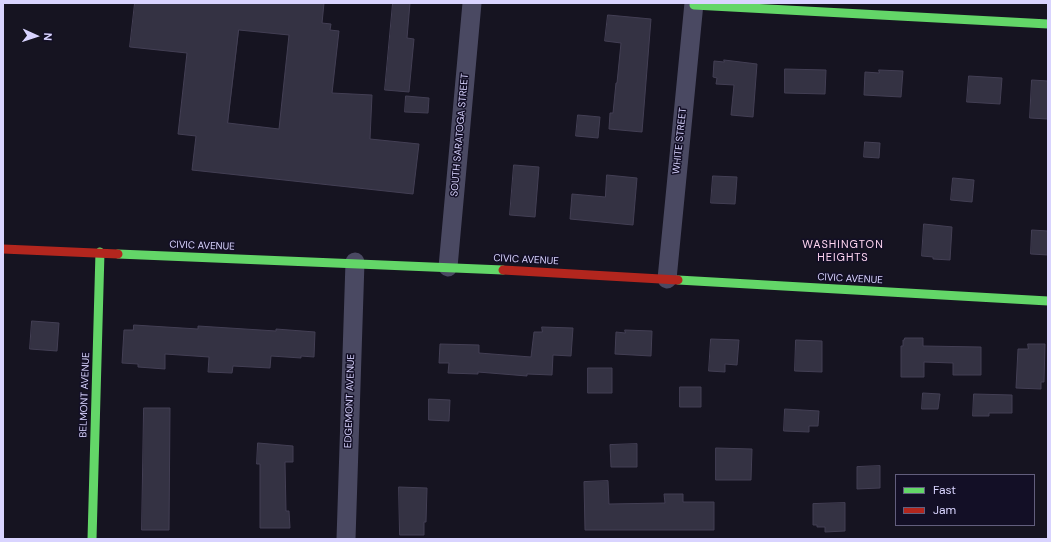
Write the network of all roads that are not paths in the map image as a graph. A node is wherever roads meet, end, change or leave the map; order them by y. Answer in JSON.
{"nodes":[{"id":1,"x":472,"y":3,"type":"edge"},
{"id":2,"x":694,"y":4,"type":"edge"},
{"id":3,"x":1048,"y":24,"type":"edge"},
{"id":4,"x":3,"y":249,"type":"edge"},
{"id":5,"x":100,"y":252,"type":"junction"},
{"id":6,"x":355,"y":262,"type":"junction"},
{"id":7,"x":448,"y":267,"type":"junction"},
{"id":8,"x":666,"y":279,"type":"junction"},
{"id":9,"x":1048,"y":301,"type":"edge"},
{"id":10,"x":92,"y":539,"type":"edge"},
{"id":11,"x":346,"y":539,"type":"edge"}],
"edges":[{"from":1,"to":7,"type":"street","name":"SOUTH SARATOGA STREET"},
{"from":2,"to":3,"type":"street"},
{"from":2,"to":8,"type":"street","name":"WHITE STREET"},
{"from":4,"to":5,"type":"street","name":"CIVIC AVENUE"},
{"from":5,"to":6,"type":"street","name":"CIVIC AVENUE"},
{"from":5,"to":10,"type":"street","name":"BELMONT AVENUE"},
{"from":6,"to":7,"type":"street","name":"CIVIC AVENUE"},
{"from":6,"to":11,"type":"street","name":"EDGEMONT AVENUE"},
{"from":7,"to":8,"type":"street","name":"CIVIC AVENUE"},
{"from":8,"to":9,"type":"street","name":"CIVIC AVENUE"}]}
